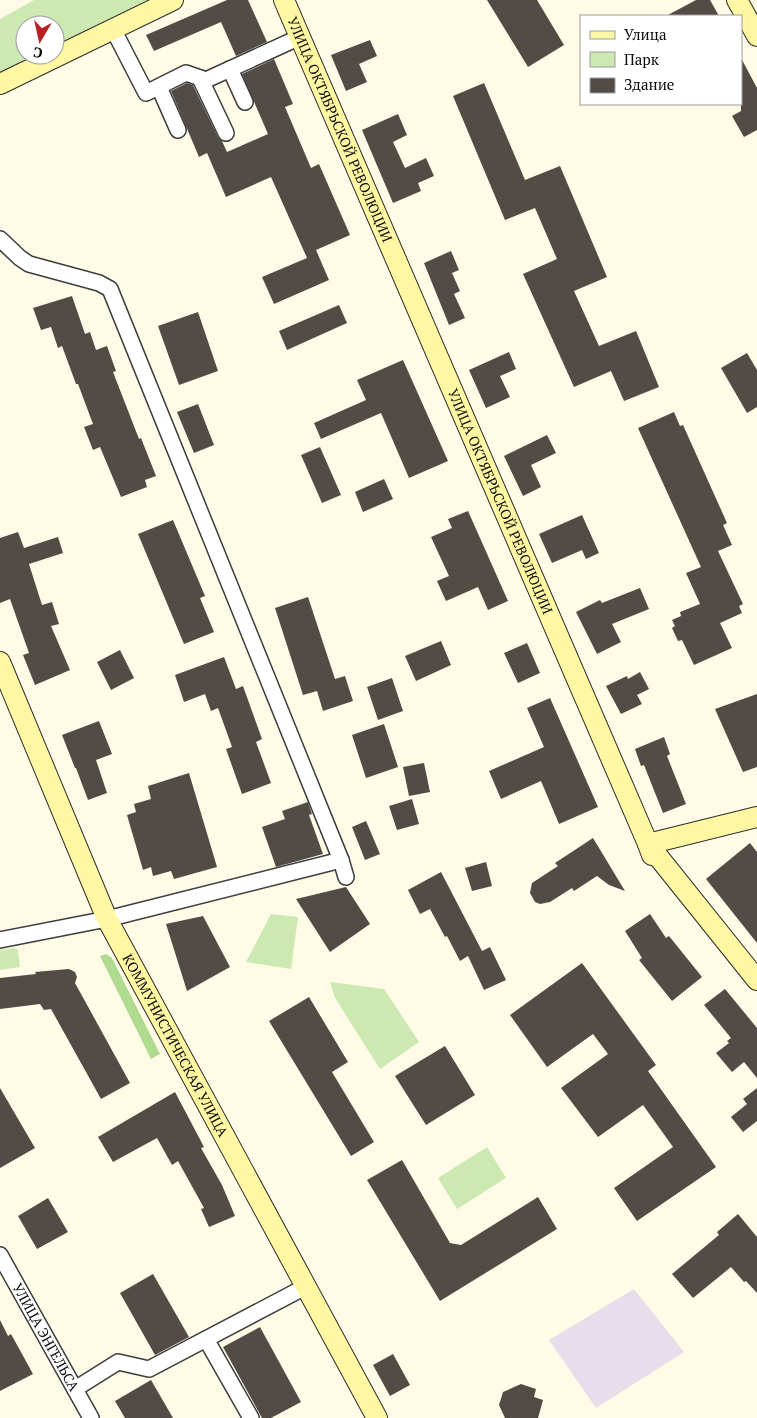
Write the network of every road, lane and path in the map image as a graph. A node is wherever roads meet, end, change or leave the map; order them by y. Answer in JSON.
{"nodes":[{"id":1,"x":173,"y":0,"type":"edge"},
{"id":2,"x":284,"y":0,"type":"edge"},
{"id":3,"x":737,"y":0,"type":"edge"},
{"id":4,"x":113,"y":29,"type":"junction"},
{"id":5,"x":757,"y":36,"type":"edge"},
{"id":6,"x":300,"y":37,"type":"junction"},
{"id":7,"x":230,"y":69,"type":"junction"},
{"id":8,"x":200,"y":78,"type":"junction"},
{"id":9,"x":0,"y":84,"type":"edge"},
{"id":10,"x":158,"y":87,"type":"junction"},
{"id":11,"x":245,"y":102,"type":"dead end"},
{"id":12,"x":178,"y":130,"type":"dead end"},
{"id":13,"x":226,"y":133,"type":"dead end"},
{"id":14,"x":0,"y":239,"type":"edge"},
{"id":15,"x":0,"y":662,"type":"edge"},
{"id":16,"x":757,"y":817,"type":"edge"},
{"id":17,"x":648,"y":844,"type":"junction"},
{"id":18,"x":341,"y":860,"type":"junction"},
{"id":19,"x":346,"y":877,"type":"dead end"},
{"id":20,"x":107,"y":919,"type":"junction"},
{"id":21,"x":0,"y":940,"type":"edge"},
{"id":22,"x":757,"y":980,"type":"edge"},
{"id":23,"x":757,"y":995,"type":"edge"},
{"id":24,"x":0,"y":1255,"type":"edge"},
{"id":25,"x":305,"y":1286,"type":"junction"},
{"id":26,"x":206,"y":1339,"type":"junction"},
{"id":27,"x":75,"y":1389,"type":"junction"},
{"id":28,"x":91,"y":1418,"type":"edge"},
{"id":29,"x":251,"y":1418,"type":"edge"},
{"id":30,"x":377,"y":1418,"type":"edge"}],
"edges":[{"from":1,"to":4,"type":"street"},
{"from":2,"to":6,"type":"street","name":"УЛИЦА ОКТЯБРЬСКОЙ РЕВОЛЮЦИИ"},
{"from":3,"to":5,"type":"street"},
{"from":4,"to":9,"type":"street"},
{"from":4,"to":10,"type":"street"},
{"from":6,"to":7,"type":"street"},
{"from":6,"to":17,"type":"street","name":"УЛИЦА ОКТЯБРЬСКОЙ РЕВОЛЮЦИИ"},
{"from":7,"to":8,"type":"street"},
{"from":7,"to":11,"type":"street"},
{"from":8,"to":10,"type":"street"},
{"from":8,"to":13,"type":"street"},
{"from":10,"to":12,"type":"street"},
{"from":14,"to":18,"type":"street"},
{"from":15,"to":20,"type":"street","name":"КОММУНИСТИЧЕСКАЯ УЛИЦА"},
{"from":16,"to":17,"type":"street"},
{"from":17,"to":22,"type":"street","name":"УЛИЦА ОКТЯБРЬСКОЙ РЕВОЛЮЦИИ"},
{"from":17,"to":23,"type":"street"},
{"from":18,"to":19,"type":"street"},
{"from":18,"to":20,"type":"street"},
{"from":20,"to":21,"type":"street"},
{"from":20,"to":25,"type":"street","name":"КОММУНИСТИЧЕСКАЯ УЛИЦА"},
{"from":24,"to":27,"type":"street","name":"УЛИЦА ЭНГЕЛЬСА"},
{"from":25,"to":26,"type":"street"},
{"from":25,"to":30,"type":"street","name":"КОММУНИСТИЧЕСКАЯ УЛИЦА"},
{"from":26,"to":27,"type":"street"},
{"from":26,"to":29,"type":"street"},
{"from":27,"to":28,"type":"street","name":"УЛИЦА ЭНГЕЛЬСА"}]}
